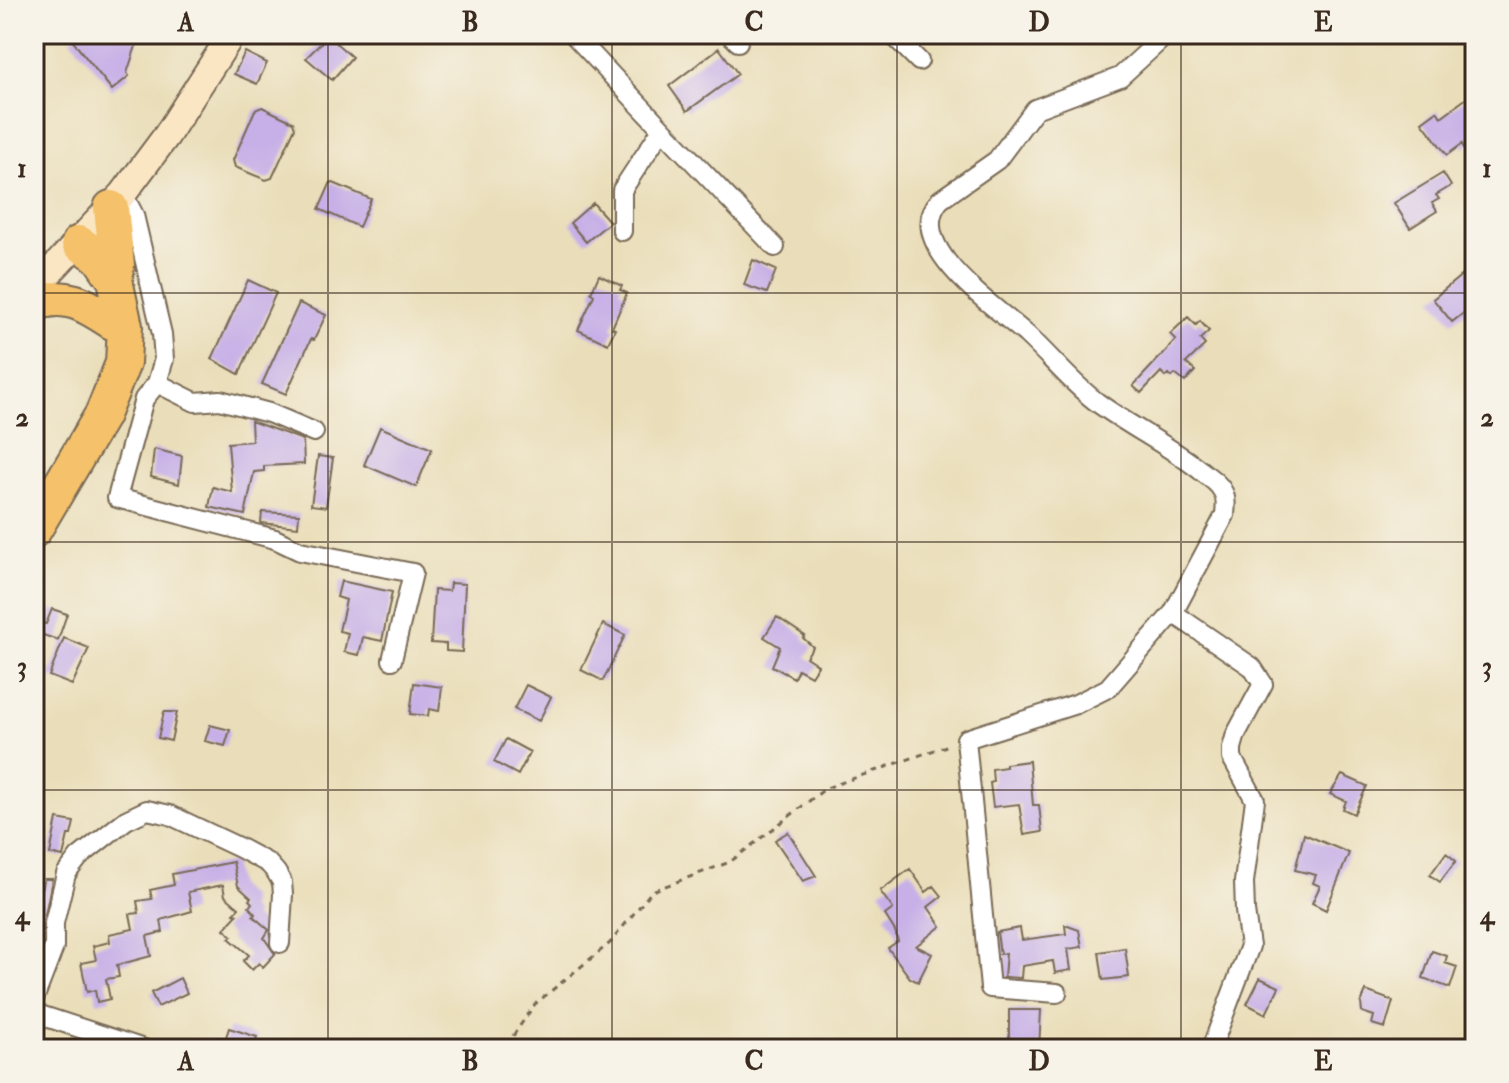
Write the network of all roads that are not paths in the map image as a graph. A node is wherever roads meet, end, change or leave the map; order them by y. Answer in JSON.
{"nodes":[{"id":1,"x":232,"y":34,"type":"edge"},
{"id":2,"x":573,"y":34,"type":"edge"},
{"id":3,"x":892,"y":34,"type":"edge"},
{"id":4,"x":1167,"y":34,"type":"edge"},
{"id":5,"x":919,"y":61,"type":"dead end"},
{"id":6,"x":662,"y":129,"type":"junction"},
{"id":7,"x":117,"y":201,"type":"junction"},
{"id":8,"x":622,"y":231,"type":"dead end"},
{"id":9,"x":79,"y":243,"type":"junction"},
{"id":10,"x":775,"y":247,"type":"dead end"},
{"id":11,"x":115,"y":280,"type":"junction"},
{"id":12,"x":34,"y":289,"type":"edge"},
{"id":13,"x":34,"y":304,"type":"edge"},
{"id":14,"x":117,"y":332,"type":"junction"},
{"id":15,"x":157,"y":383,"type":"junction"},
{"id":16,"x":314,"y":432,"type":"dead end"},
{"id":17,"x":34,"y":530,"type":"edge"},
{"id":18,"x":1173,"y":613,"type":"junction"},
{"id":19,"x":392,"y":660,"type":"dead end"},
{"id":20,"x":280,"y":943,"type":"dead end"},
{"id":21,"x":1057,"y":993,"type":"dead end"},
{"id":22,"x":34,"y":999,"type":"edge"},
{"id":23,"x":34,"y":1013,"type":"edge"},
{"id":24,"x":144,"y":1049,"type":"edge"},
{"id":25,"x":1211,"y":1049,"type":"edge"}],
"edges":[{"from":1,"to":7,"type":"street"},
{"from":2,"to":6,"type":"street"},
{"from":3,"to":5,"type":"street"},
{"from":4,"to":18,"type":"street"},
{"from":6,"to":8,"type":"street"},
{"from":6,"to":10,"type":"street"},
{"from":7,"to":9,"type":"street"},
{"from":7,"to":11,"type":"highway"},
{"from":7,"to":15,"type":"street"},
{"from":9,"to":11,"type":"highway"},
{"from":9,"to":12,"type":"street"},
{"from":9,"to":14,"type":"highway"},
{"from":11,"to":14,"type":"highway"},
{"from":13,"to":14,"type":"highway"},
{"from":14,"to":17,"type":"highway"},
{"from":15,"to":16,"type":"street"},
{"from":15,"to":19,"type":"street"},
{"from":18,"to":21,"type":"street"},
{"from":18,"to":25,"type":"street"},
{"from":20,"to":22,"type":"street"},
{"from":23,"to":24,"type":"street"}]}
